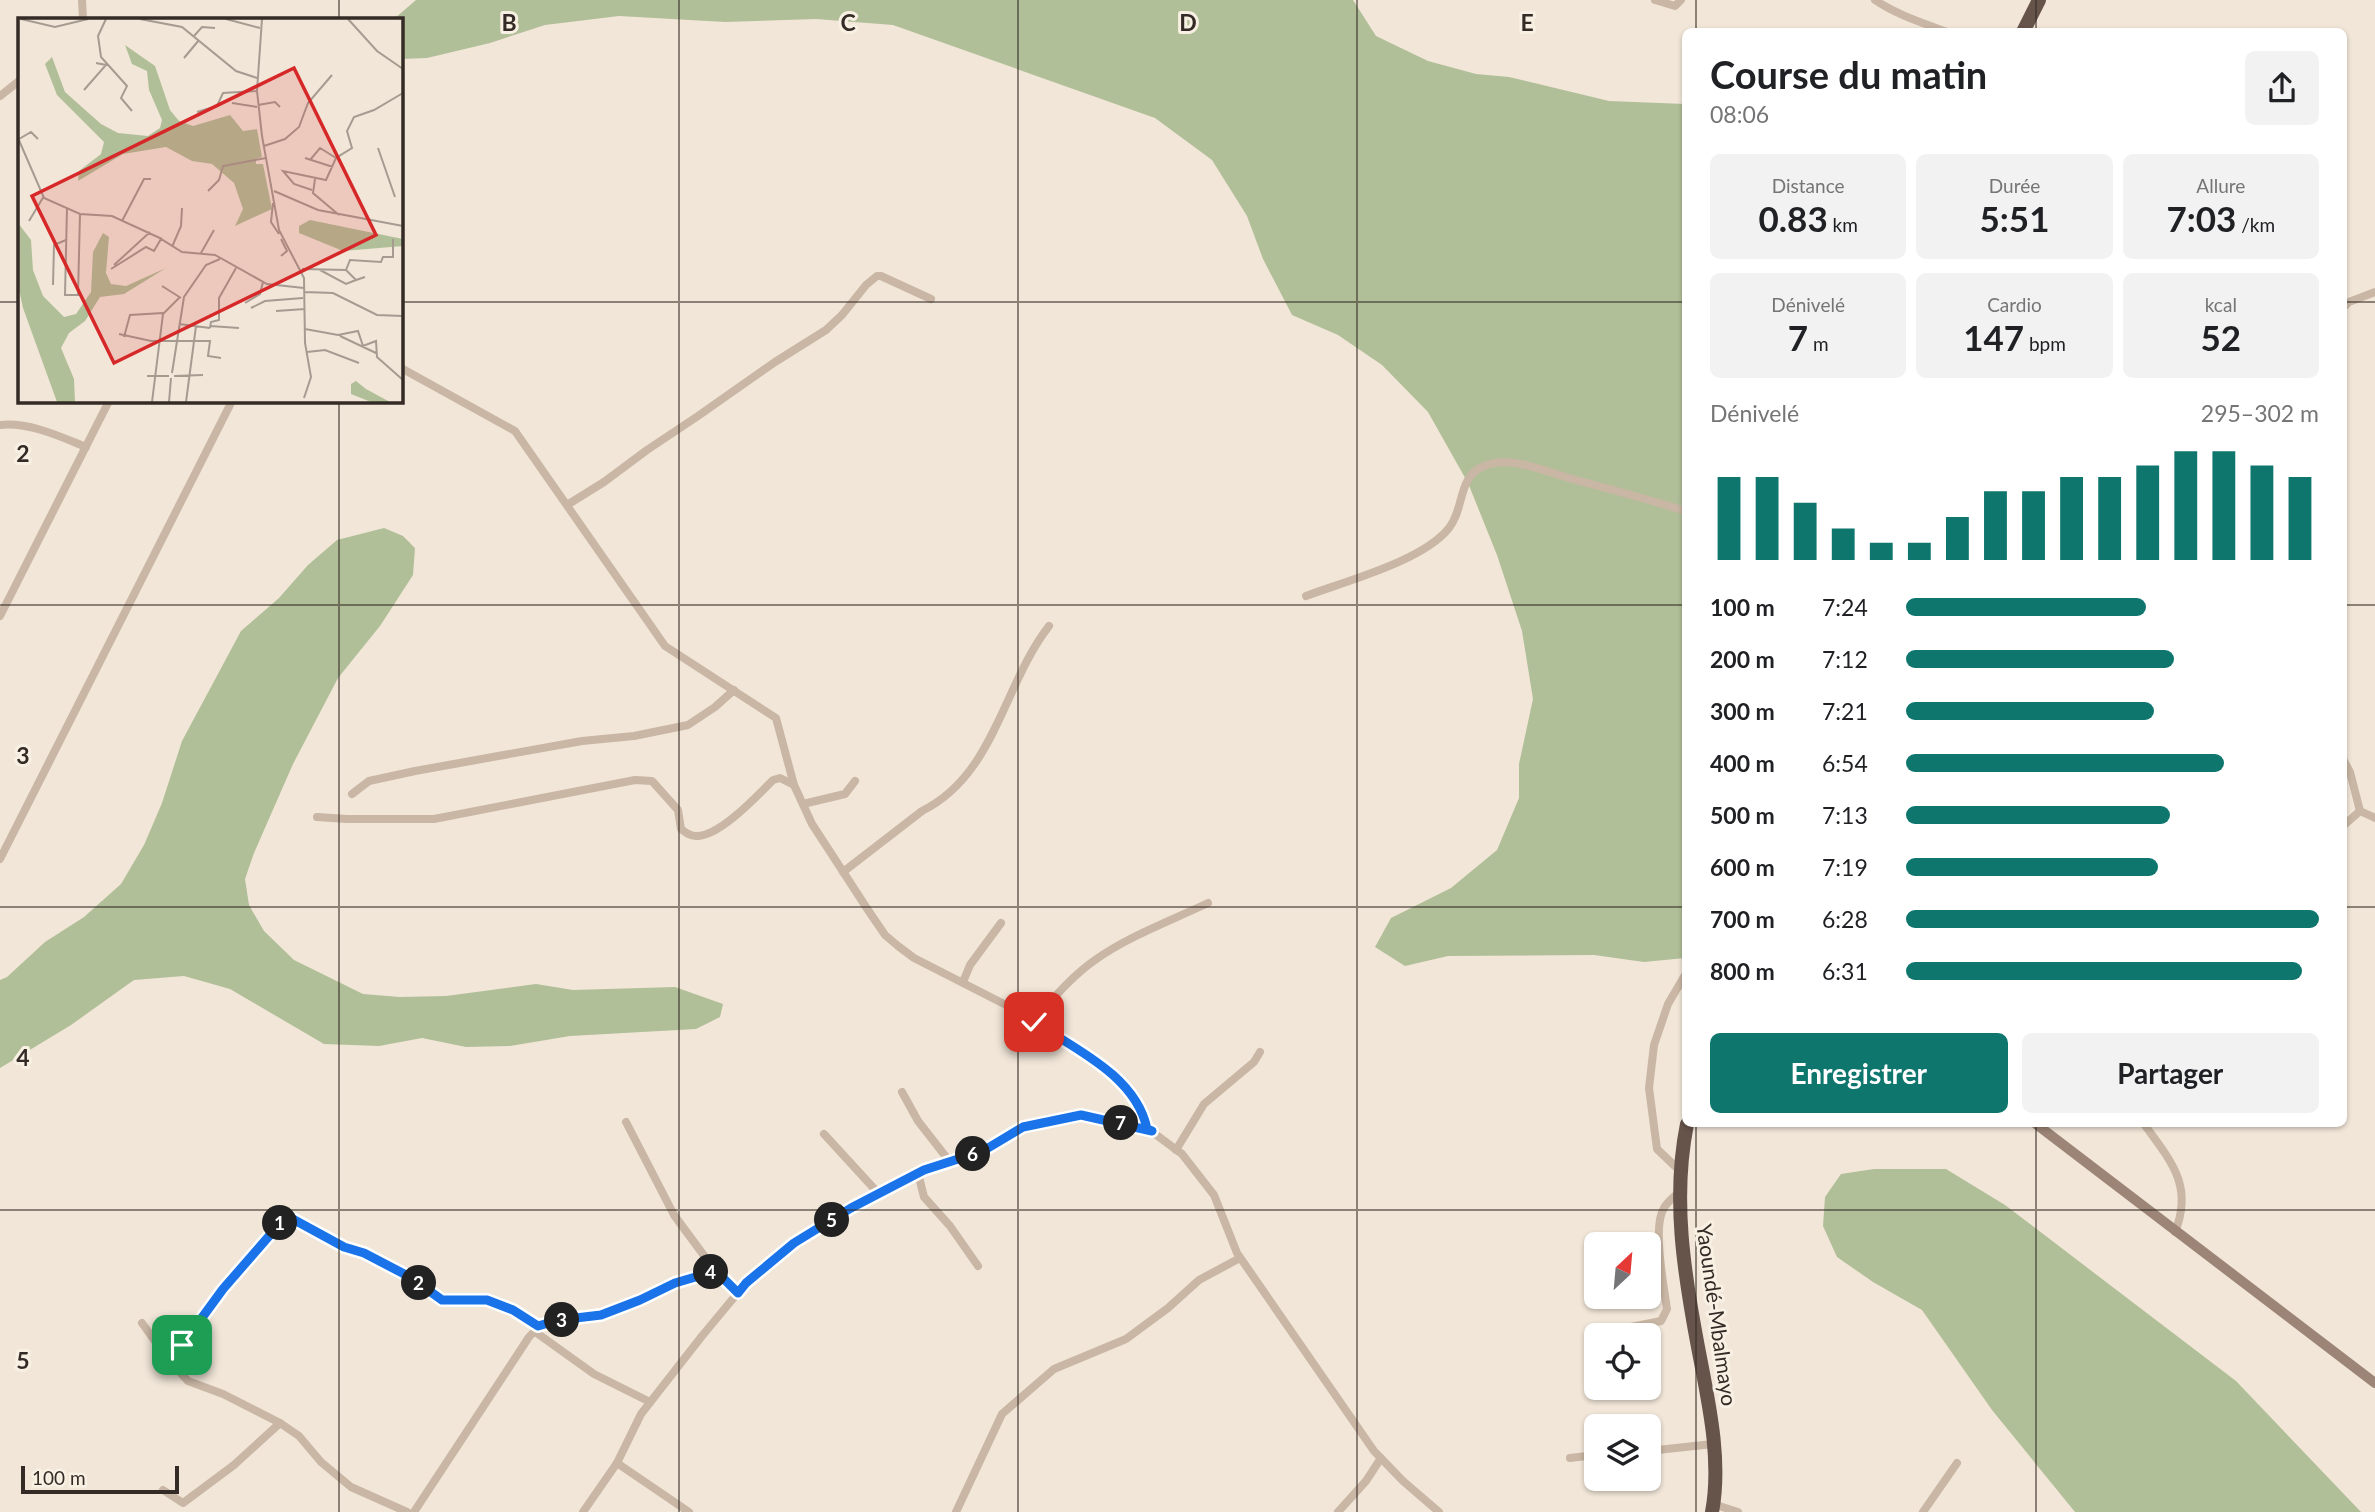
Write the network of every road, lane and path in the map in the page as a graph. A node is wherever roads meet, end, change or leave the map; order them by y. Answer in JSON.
{"nodes":[{"id":1,"x":82,"y":0,"type":"edge"},
{"id":2,"x":1655,"y":0,"type":"edge"},
{"id":3,"x":1681,"y":0,"type":"edge"},
{"id":4,"x":1875,"y":0,"type":"edge"},
{"id":5,"x":2039,"y":0,"type":"edge"},
{"id":6,"x":83,"y":18,"type":"edge"},
{"id":7,"x":1936,"y":28,"type":"edge"},
{"id":8,"x":2025,"y":28,"type":"edge"},
{"id":9,"x":18,"y":82,"type":"edge"},
{"id":10,"x":0,"y":96,"type":"edge"},
{"id":11,"x":2375,"y":292,"type":"edge"},
{"id":12,"x":931,"y":299,"type":"dead end"},
{"id":13,"x":2347,"y":304,"type":"edge"},
{"id":14,"x":402,"y":369,"type":"edge"},
{"id":15,"x":108,"y":402,"type":"edge"},
{"id":16,"x":231,"y":402,"type":"edge"},
{"id":17,"x":0,"y":425,"type":"edge"},
{"id":18,"x":86,"y":447,"type":"junction"},
{"id":19,"x":566,"y":505,"type":"junction"},
{"id":20,"x":1682,"y":510,"type":"edge"},
{"id":21,"x":1306,"y":596,"type":"dead end"},
{"id":22,"x":0,"y":616,"type":"edge"},
{"id":23,"x":1049,"y":626,"type":"dead end"},
{"id":24,"x":734,"y":690,"type":"junction"},
{"id":25,"x":2347,"y":766,"type":"edge"},
{"id":26,"x":855,"y":781,"type":"dead end"},
{"id":27,"x":794,"y":785,"type":"junction"},
{"id":28,"x":352,"y":794,"type":"dead end"},
{"id":29,"x":803,"y":804,"type":"junction"},
{"id":30,"x":2360,"y":811,"type":"junction"},
{"id":31,"x":317,"y":817,"type":"dead end"},
{"id":32,"x":2375,"y":818,"type":"edge"},
{"id":33,"x":2347,"y":822,"type":"edge"},
{"id":34,"x":0,"y":859,"type":"edge"},
{"id":35,"x":843,"y":872,"type":"junction"},
{"id":36,"x":1208,"y":903,"type":"dead end"},
{"id":37,"x":1001,"y":923,"type":"dead end"},
{"id":38,"x":1682,"y":980,"type":"edge"},
{"id":39,"x":963,"y":982,"type":"junction"},
{"id":40,"x":1034,"y":1022,"type":"junction"},
{"id":41,"x":1260,"y":1052,"type":"dead end"},
{"id":42,"x":902,"y":1092,"type":"dead end"},
{"id":43,"x":626,"y":1122,"type":"dead end"},
{"id":44,"x":1687,"y":1127,"type":"edge"},
{"id":45,"x":2040,"y":1127,"type":"edge"},
{"id":46,"x":2146,"y":1127,"type":"edge"},
{"id":47,"x":1152,"y":1131,"type":"junction"},
{"id":48,"x":824,"y":1134,"type":"dead end"},
{"id":49,"x":1176,"y":1150,"type":"junction"},
{"id":50,"x":950,"y":1162,"type":"junction"},
{"id":51,"x":1680,"y":1171,"type":"junction"},
{"id":52,"x":918,"y":1173,"type":"junction"},
{"id":53,"x":1679,"y":1192,"type":"junction"},
{"id":54,"x":879,"y":1194,"type":"junction"},
{"id":55,"x":2175,"y":1232,"type":"junction"},
{"id":56,"x":1240,"y":1258,"type":"junction"},
{"id":57,"x":978,"y":1266,"type":"dead end"},
{"id":58,"x":716,"y":1271,"type":"junction"},
{"id":59,"x":738,"y":1293,"type":"junction"},
{"id":60,"x":142,"y":1323,"type":"dead end"},
{"id":61,"x":1651,"y":1323,"type":"edge"},
{"id":62,"x":536,"y":1328,"type":"junction"},
{"id":63,"x":171,"y":1362,"type":"junction"},
{"id":64,"x":2375,"y":1383,"type":"edge"},
{"id":65,"x":650,"y":1402,"type":"junction"},
{"id":66,"x":280,"y":1423,"type":"junction"},
{"id":67,"x":1713,"y":1444,"type":"junction"},
{"id":68,"x":1661,"y":1450,"type":"edge"},
{"id":69,"x":1584,"y":1456,"type":"edge"},
{"id":70,"x":1381,"y":1458,"type":"junction"},
{"id":71,"x":1570,"y":1458,"type":"dead end"},
{"id":72,"x":617,"y":1463,"type":"junction"},
{"id":73,"x":1957,"y":1463,"type":"dead end"},
{"id":74,"x":163,"y":1490,"type":"dead end"},
{"id":75,"x":1713,"y":1508,"type":"edge"},
{"id":76,"x":407,"y":1512,"type":"edge"},
{"id":77,"x":414,"y":1512,"type":"edge"},
{"id":78,"x":583,"y":1512,"type":"edge"},
{"id":79,"x":689,"y":1512,"type":"edge"},
{"id":80,"x":956,"y":1512,"type":"edge"},
{"id":81,"x":1338,"y":1512,"type":"edge"},
{"id":82,"x":1439,"y":1512,"type":"edge"},
{"id":83,"x":1738,"y":1512,"type":"edge"},
{"id":84,"x":1923,"y":1512,"type":"edge"}],
"edges":[{"from":1,"to":6,"type":"street"},
{"from":2,"to":3,"type":"street"},
{"from":4,"to":7,"type":"street"},
{"from":5,"to":8,"type":"highway"},
{"from":9,"to":10,"type":"street"},
{"from":11,"to":13,"type":"street"},
{"from":12,"to":19,"type":"street"},
{"from":14,"to":19,"type":"street"},
{"from":15,"to":18,"type":"street"},
{"from":16,"to":34,"type":"street"},
{"from":17,"to":18,"type":"street"},
{"from":18,"to":22,"type":"street"},
{"from":19,"to":24,"type":"street"},
{"from":20,"to":21,"type":"street"},
{"from":23,"to":35,"type":"street"},
{"from":24,"to":27,"type":"street"},
{"from":24,"to":28,"type":"street"},
{"from":25,"to":30,"type":"street"},
{"from":26,"to":29,"type":"street"},
{"from":27,"to":29,"type":"street"},
{"from":27,"to":31,"type":"street"},
{"from":29,"to":35,"type":"street"},
{"from":30,"to":32,"type":"street"},
{"from":30,"to":33,"type":"street"},
{"from":35,"to":39,"type":"street"},
{"from":36,"to":40,"type":"street"},
{"from":37,"to":39,"type":"street"},
{"from":38,"to":51,"type":"street"},
{"from":39,"to":40,"type":"street"},
{"from":40,"to":47,"type":"street"},
{"from":41,"to":49,"type":"street"},
{"from":42,"to":50,"type":"street"},
{"from":43,"to":58,"type":"street"},
{"from":44,"to":51,"type":"highway","name":"Yaoundé-Mbalmayo"},
{"from":45,"to":55,"type":"main road"},
{"from":46,"to":55,"type":"street"},
{"from":47,"to":49,"type":"street"},
{"from":47,"to":50,"type":"street"},
{"from":48,"to":54,"type":"street"},
{"from":49,"to":56,"type":"street"},
{"from":50,"to":52,"type":"street"},
{"from":51,"to":53,"type":"highway","name":"Yaoundé-Mbalmayo"},
{"from":52,"to":54,"type":"street"},
{"from":52,"to":57,"type":"street"},
{"from":53,"to":61,"type":"street"},
{"from":53,"to":67,"type":"highway","name":"Yaoundé-Mbalmayo"},
{"from":54,"to":59,"type":"street"},
{"from":55,"to":64,"type":"main road"},
{"from":56,"to":70,"type":"street"},
{"from":56,"to":80,"type":"street"},
{"from":58,"to":59,"type":"street"},
{"from":58,"to":62,"type":"street"},
{"from":59,"to":65,"type":"street"},
{"from":60,"to":63,"type":"street"},
{"from":62,"to":63,"type":"street"},
{"from":62,"to":65,"type":"street"},
{"from":62,"to":77,"type":"street"},
{"from":63,"to":66,"type":"street"},
{"from":65,"to":72,"type":"street"},
{"from":66,"to":74,"type":"street"},
{"from":66,"to":76,"type":"street"},
{"from":67,"to":68,"type":"street"},
{"from":67,"to":75,"type":"highway","name":"Yaoundé-Mbalmayo"},
{"from":69,"to":71,"type":"street"},
{"from":70,"to":81,"type":"street"},
{"from":70,"to":82,"type":"street"},
{"from":72,"to":78,"type":"street"},
{"from":72,"to":79,"type":"street"},
{"from":73,"to":84,"type":"street"},
{"from":75,"to":83,"type":"street"}]}
